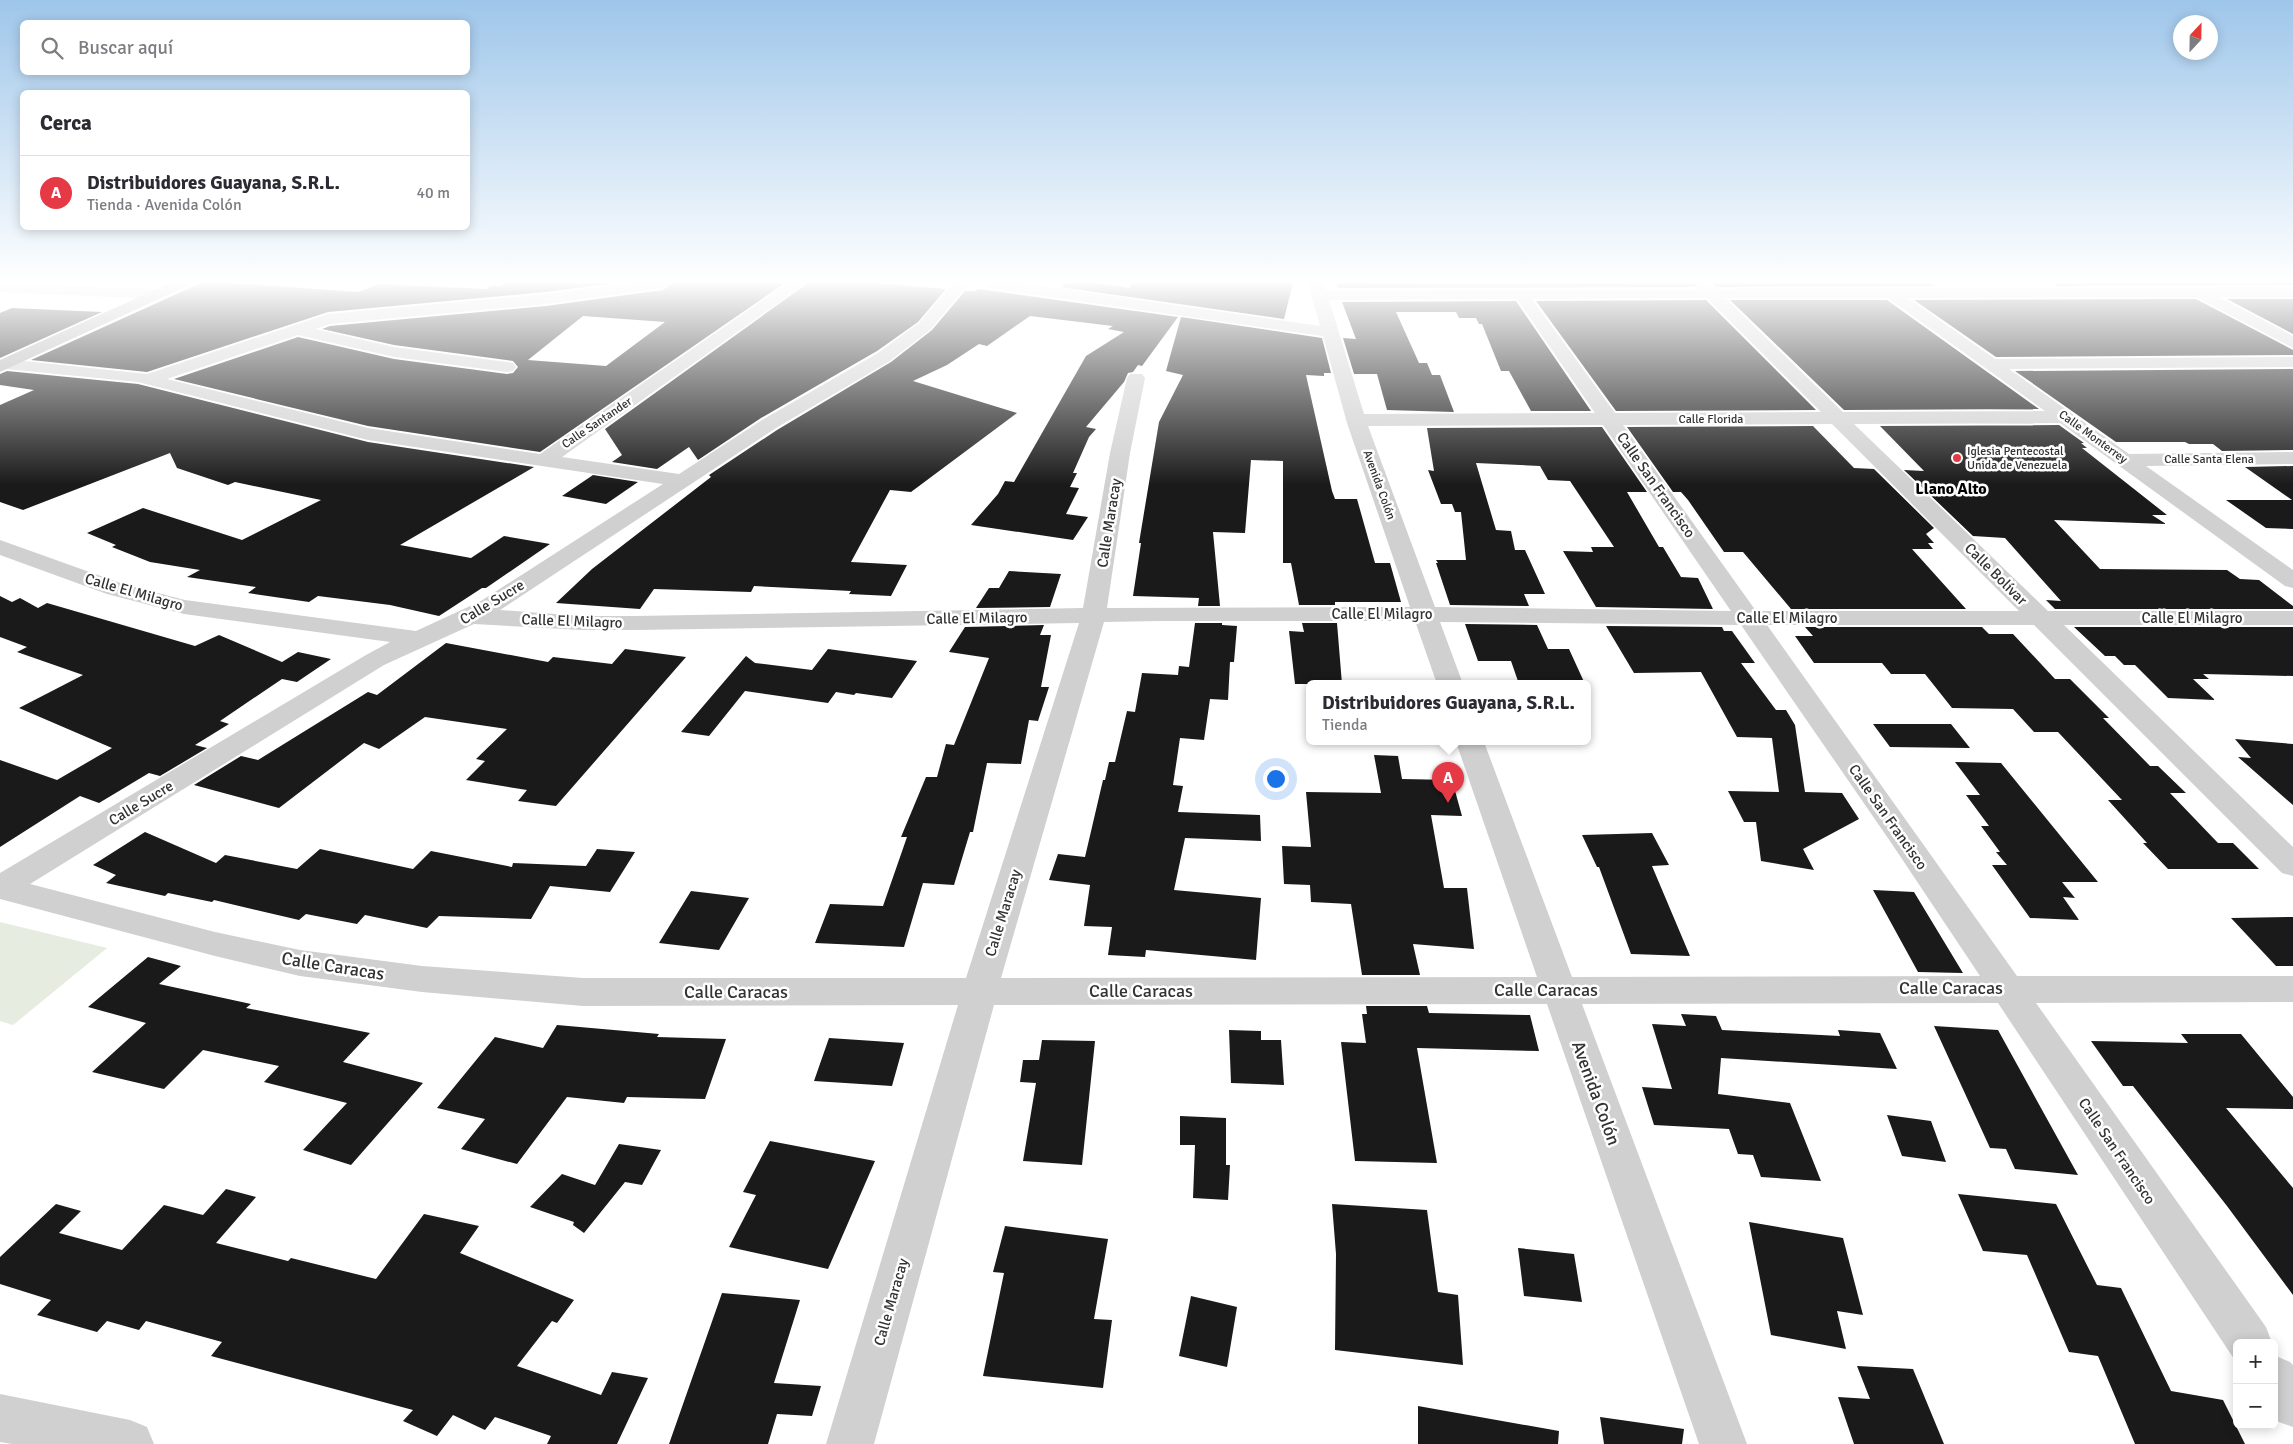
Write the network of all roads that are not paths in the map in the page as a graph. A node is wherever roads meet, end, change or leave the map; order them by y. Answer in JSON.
{"nodes":[{"id":1,"x":24,"y":350,"type":"edge"},
{"id":2,"x":26,"y":350,"type":"edge"},
{"id":3,"x":234,"y":350,"type":"edge"},
{"id":4,"x":383,"y":350,"type":"edge"},
{"id":5,"x":701,"y":350,"type":"edge"},
{"id":6,"x":892,"y":350,"type":"edge"},
{"id":7,"x":1336,"y":350,"type":"edge"},
{"id":8,"x":1561,"y":350,"type":"edge"},
{"id":9,"x":1769,"y":350,"type":"edge"},
{"id":10,"x":1971,"y":350,"type":"edge"},
{"id":11,"x":2,"y":362,"type":"edge"},
{"id":12,"x":2293,"y":362,"type":"edge"},
{"id":13,"x":1990,"y":364,"type":"junction"},
{"id":14,"x":507,"y":367,"type":"dead end"},
{"id":15,"x":1136,"y":378,"type":"dead end"},
{"id":16,"x":149,"y":380,"type":"junction"},
{"id":17,"x":2065,"y":417,"type":"junction"},
{"id":18,"x":1838,"y":418,"type":"junction"},
{"id":19,"x":1357,"y":420,"type":"junction"},
{"id":20,"x":1610,"y":420,"type":"junction"},
{"id":21,"x":2293,"y":458,"type":"edge"},
{"id":22,"x":2124,"y":460,"type":"junction"},
{"id":23,"x":543,"y":461,"type":"junction"},
{"id":24,"x":681,"y":480,"type":"junction"},
{"id":25,"x":0,"y":547,"type":"edge"},
{"id":26,"x":2293,"y":581,"type":"edge"},
{"id":27,"x":1425,"y":614,"type":"junction"},
{"id":28,"x":472,"y":616,"type":"junction"},
{"id":29,"x":1094,"y":616,"type":"junction"},
{"id":30,"x":1748,"y":618,"type":"junction"},
{"id":31,"x":2040,"y":618,"type":"junction"},
{"id":32,"x":2293,"y":618,"type":"edge"},
{"id":33,"x":421,"y":639,"type":"junction"},
{"id":34,"x":1449,"y":680,"type":"edge"},
{"id":35,"x":1471,"y":745,"type":"edge"},
{"id":36,"x":2293,"y":865,"type":"edge"},
{"id":37,"x":0,"y":888,"type":"edge"},
{"id":38,"x":2006,"y":988,"type":"junction"},
{"id":39,"x":2293,"y":989,"type":"edge"},
{"id":40,"x":1559,"y":990,"type":"junction"},
{"id":41,"x":980,"y":992,"type":"junction"},
{"id":42,"x":2247,"y":1339,"type":"edge"},
{"id":43,"x":2278,"y":1383,"type":"edge"},
{"id":44,"x":2293,"y":1404,"type":"edge"},
{"id":45,"x":0,"y":1418,"type":"edge"},
{"id":46,"x":130,"y":1444,"type":"edge"},
{"id":47,"x":850,"y":1444,"type":"edge"},
{"id":48,"x":1723,"y":1444,"type":"edge"}],
"edges":[{"from":1,"to":11,"type":"main road"},
{"from":2,"to":11,"type":"main road"},
{"from":3,"to":16,"type":"street"},
{"from":4,"to":14,"type":"street"},
{"from":5,"to":23,"type":"street","name":"Calle Santander"},
{"from":6,"to":24,"type":"street","name":"Calle Sucre"},
{"from":7,"to":19,"type":"street","name":"Avenida Colón"},
{"from":8,"to":20,"type":"street","name":"Calle San Francisco"},
{"from":9,"to":18,"type":"street","name":"Calle Bolívar"},
{"from":10,"to":13,"type":"street","name":"Calle Monterrey"},
{"from":11,"to":16,"type":"street"},
{"from":12,"to":13,"type":"street"},
{"from":13,"to":17,"type":"street","name":"Calle Monterrey"},
{"from":15,"to":29,"type":"street","name":"Calle Maracay"},
{"from":16,"to":23,"type":"street"},
{"from":17,"to":18,"type":"street","name":"Calle Florida"},
{"from":17,"to":22,"type":"street","name":"Calle Monterrey"},
{"from":18,"to":20,"type":"street","name":"Calle Florida"},
{"from":18,"to":31,"type":"street","name":"Calle Bolívar"},
{"from":19,"to":20,"type":"street","name":"Calle Florida"},
{"from":19,"to":27,"type":"street","name":"Avenida Colón"},
{"from":20,"to":30,"type":"street","name":"Calle San Francisco"},
{"from":21,"to":22,"type":"street","name":"Calle Santa Elena"},
{"from":22,"to":26,"type":"street","name":"Calle Monterrey"},
{"from":23,"to":24,"type":"street"},
{"from":24,"to":28,"type":"street","name":"Calle Sucre"},
{"from":25,"to":33,"type":"street","name":"Calle El Milagro"},
{"from":27,"to":29,"type":"street","name":"Calle El Milagro"},
{"from":27,"to":30,"type":"street","name":"Calle El Milagro"},
{"from":27,"to":34,"type":"street","name":"Avenida Colón"},
{"from":28,"to":29,"type":"street","name":"Calle El Milagro"},
{"from":28,"to":33,"type":"street","name":"Calle Sucre"},
{"from":29,"to":41,"type":"street","name":"Calle Maracay"},
{"from":30,"to":31,"type":"street","name":"Calle El Milagro"},
{"from":30,"to":38,"type":"street","name":"Calle San Francisco"},
{"from":31,"to":32,"type":"street","name":"Calle El Milagro"},
{"from":31,"to":36,"type":"street","name":"Calle Bolívar"},
{"from":33,"to":37,"type":"street","name":"Calle Sucre"},
{"from":35,"to":40,"type":"street","name":"Avenida Colón"},
{"from":37,"to":41,"type":"street","name":"Calle Caracas"},
{"from":38,"to":39,"type":"street","name":"Calle Caracas"},
{"from":38,"to":40,"type":"street","name":"Calle Caracas"},
{"from":38,"to":42,"type":"street","name":"Calle San Francisco"},
{"from":40,"to":41,"type":"street","name":"Calle Caracas"},
{"from":40,"to":48,"type":"street","name":"Avenida Colón"},
{"from":41,"to":47,"type":"street","name":"Calle Maracay"},
{"from":43,"to":44,"type":"street"},
{"from":45,"to":46,"type":"street"}]}
